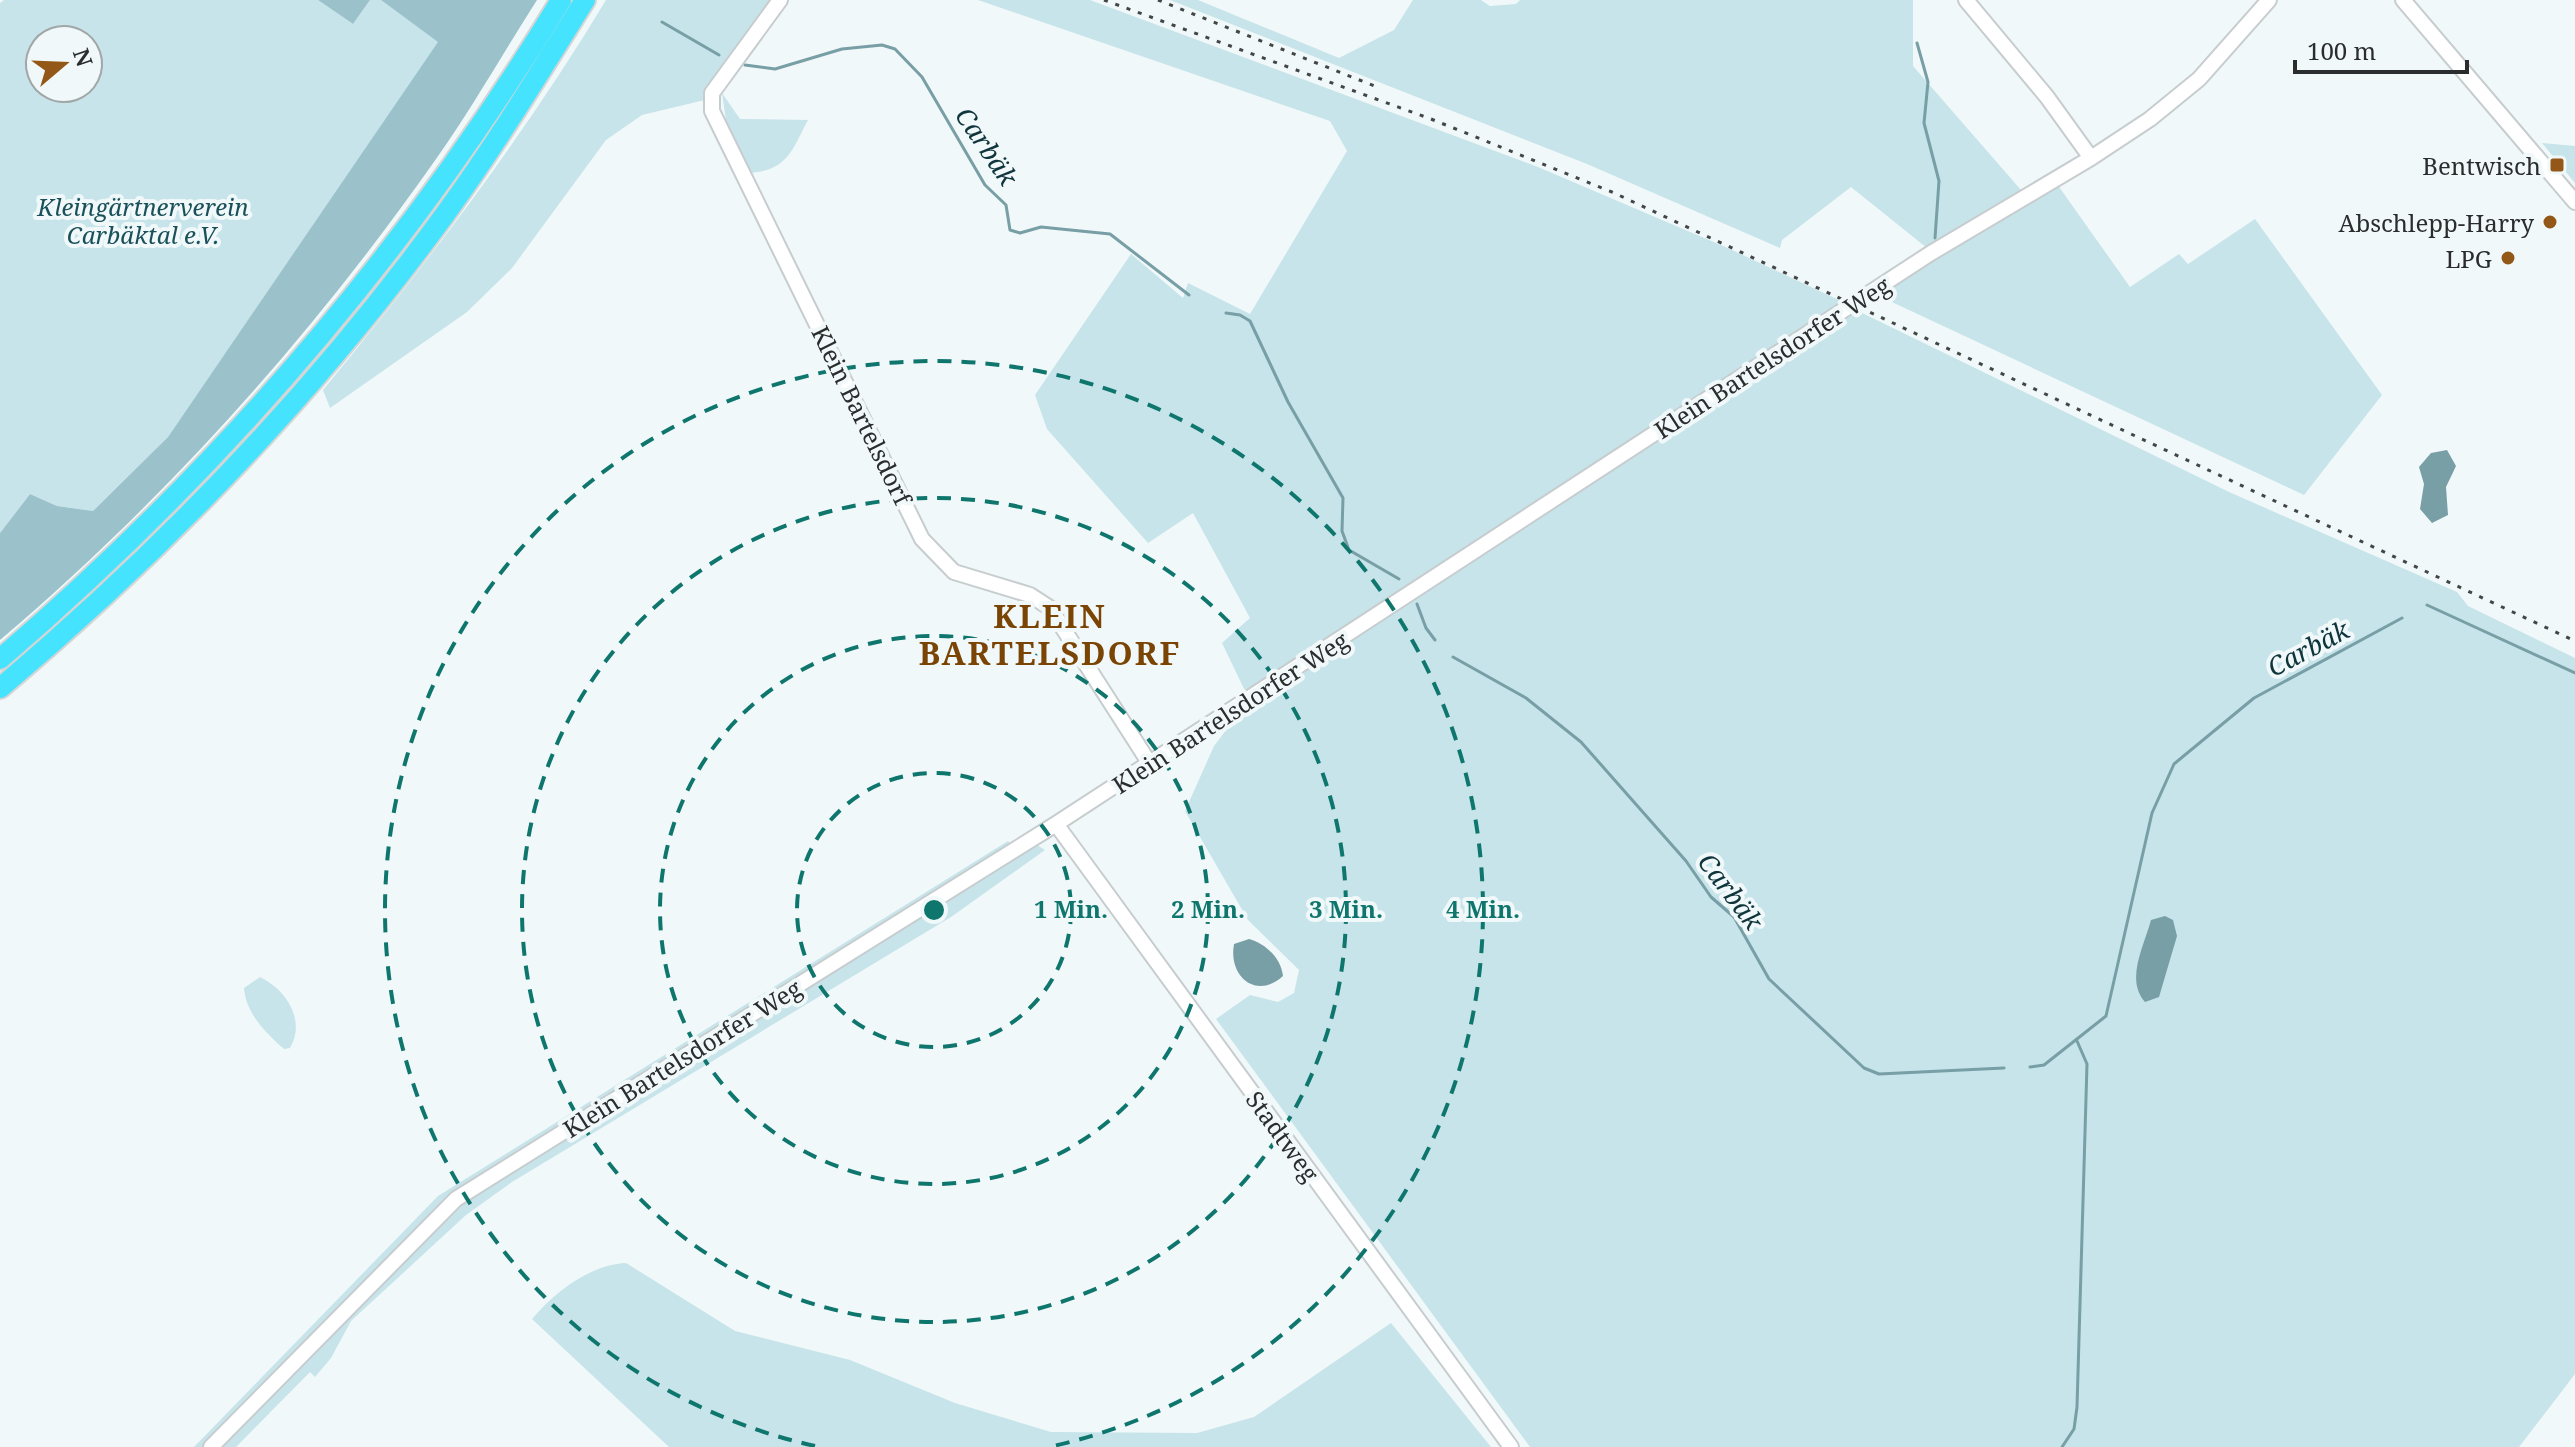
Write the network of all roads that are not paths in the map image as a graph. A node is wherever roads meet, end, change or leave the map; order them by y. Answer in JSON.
{"nodes":[{"id":1,"x":561,"y":0,"type":"edge"},
{"id":2,"x":585,"y":0,"type":"edge"},
{"id":3,"x":780,"y":0,"type":"edge"},
{"id":4,"x":1966,"y":0,"type":"edge"},
{"id":5,"x":2269,"y":0,"type":"edge"},
{"id":6,"x":2403,"y":0,"type":"edge"},
{"id":7,"x":2091,"y":158,"type":"junction"},
{"id":8,"x":2575,"y":202,"type":"edge"},
{"id":9,"x":0,"y":659,"type":"edge"},
{"id":10,"x":0,"y":688,"type":"edge"},
{"id":11,"x":1150,"y":764,"type":"junction"},
{"id":12,"x":1056,"y":824,"type":"junction"},
{"id":13,"x":211,"y":1447,"type":"edge"},
{"id":14,"x":1511,"y":1447,"type":"edge"}],
"edges":[{"from":1,"to":9,"type":"highway"},
{"from":2,"to":10,"type":"highway"},
{"from":3,"to":11,"type":"street","name":"Klein Bartelsdorf"},
{"from":4,"to":7,"type":"street"},
{"from":5,"to":7,"type":"street","name":"Klein Bartelsdorfer Weg"},
{"from":6,"to":8,"type":"street"},
{"from":7,"to":11,"type":"street","name":"Klein Bartelsdorfer Weg"},
{"from":11,"to":12,"type":"street","name":"Klein Bartelsdorfer Weg"},
{"from":12,"to":13,"type":"street","name":"Klein Bartelsdorfer Weg"},
{"from":12,"to":14,"type":"street","name":"Stadtweg"}]}
